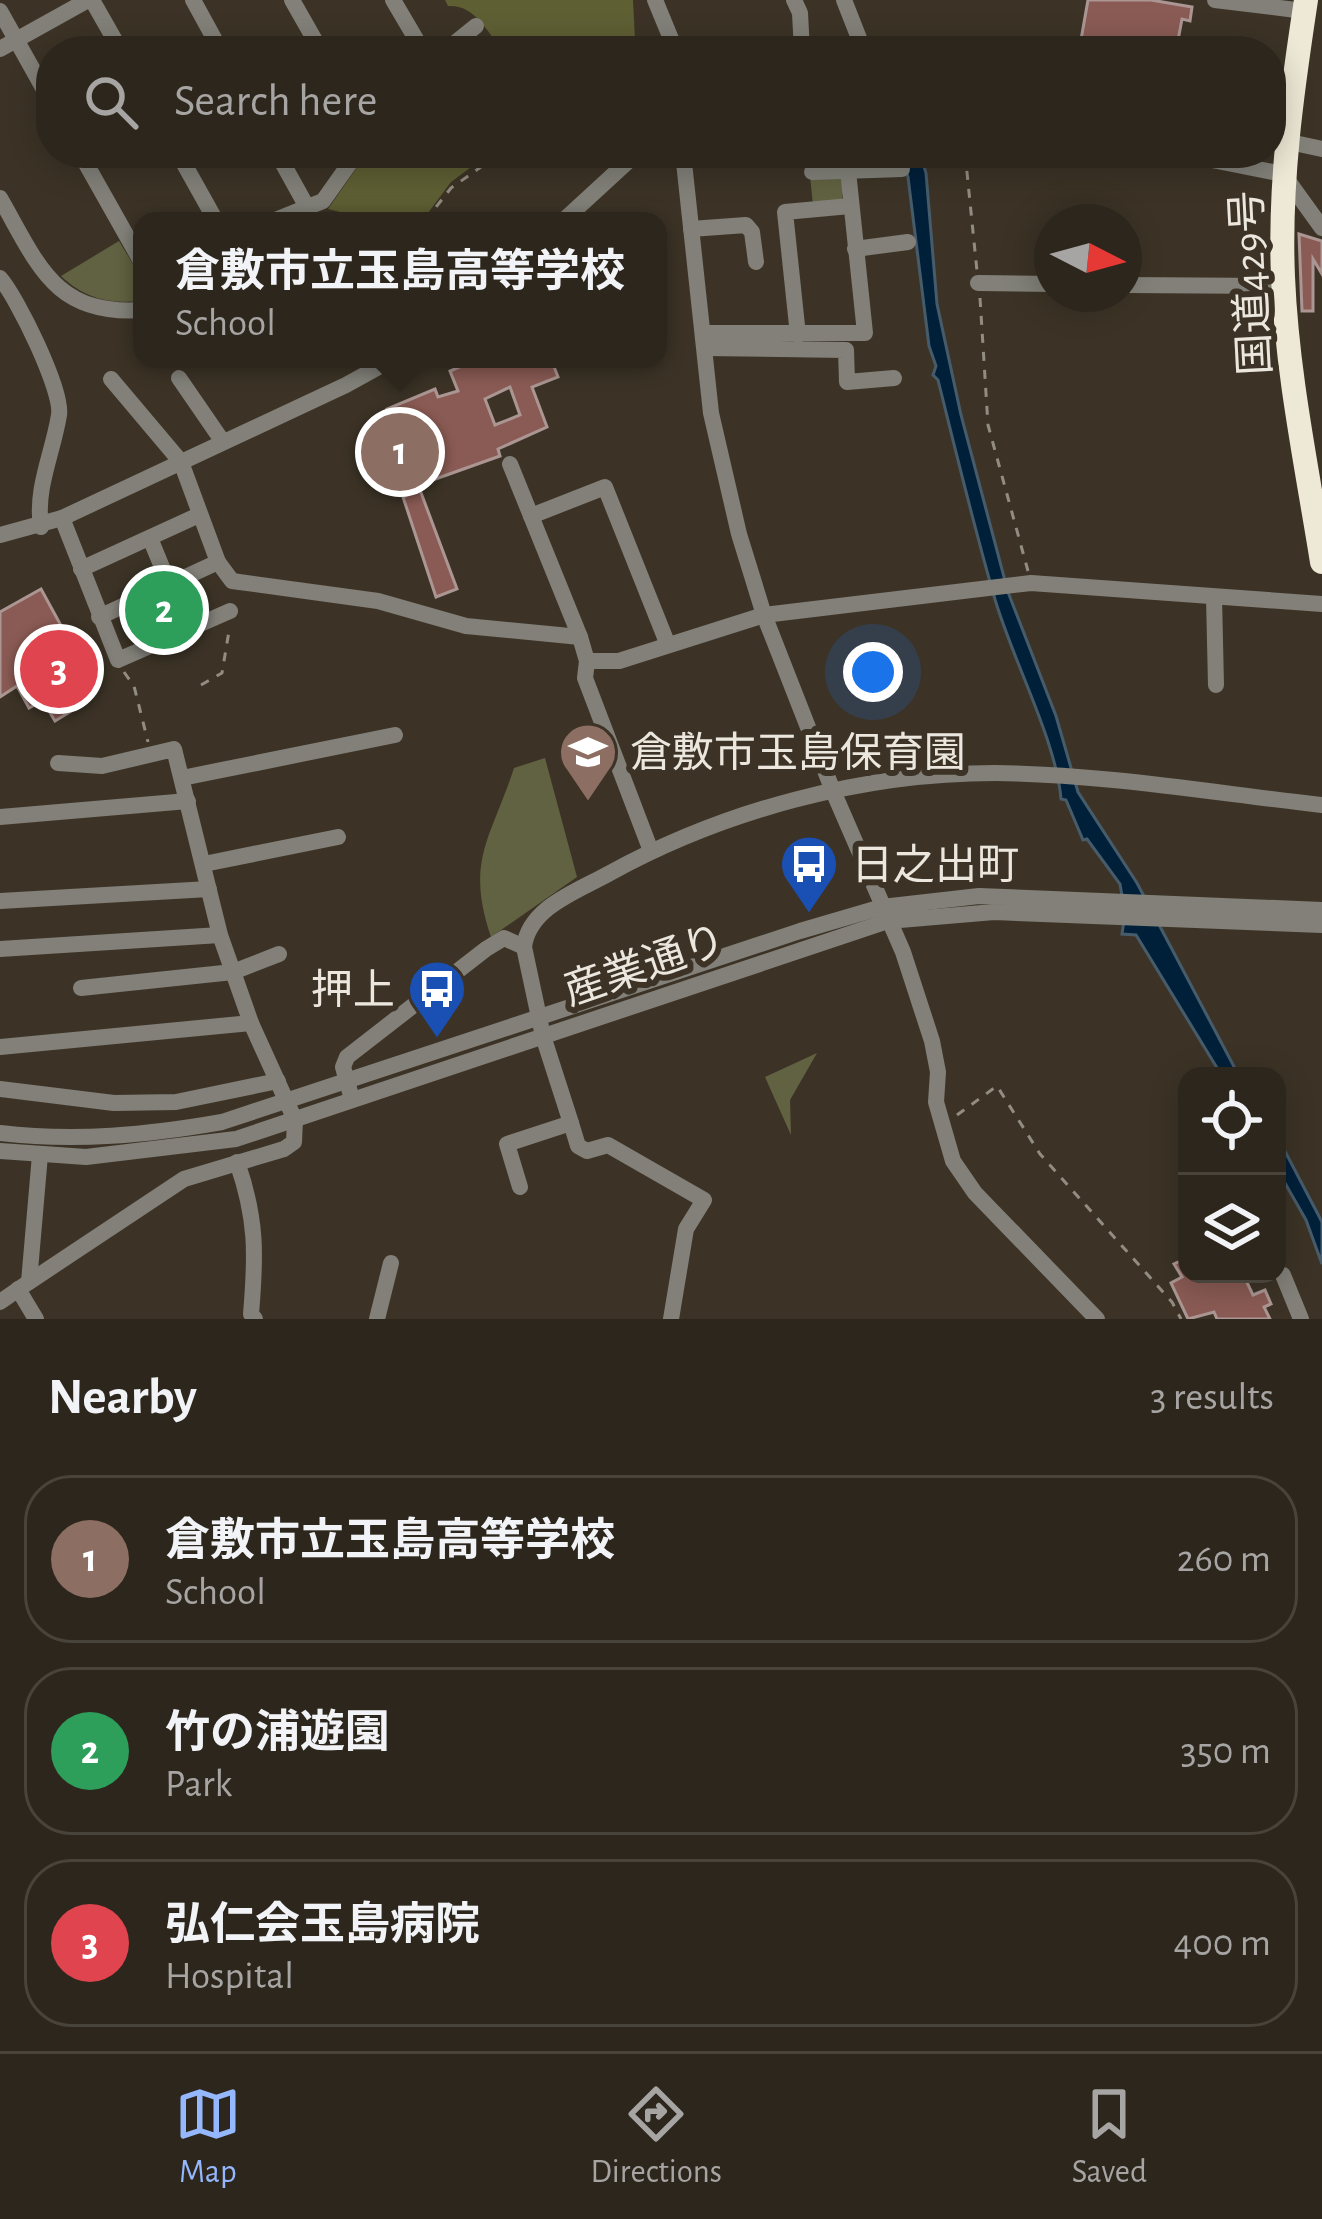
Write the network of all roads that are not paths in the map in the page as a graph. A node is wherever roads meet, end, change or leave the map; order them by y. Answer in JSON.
{"nodes":[{"id":1,"x":90,"y":0,"type":"edge"},
{"id":2,"x":194,"y":0,"type":"edge"},
{"id":3,"x":292,"y":0,"type":"edge"},
{"id":4,"x":393,"y":0,"type":"edge"},
{"id":5,"x":794,"y":0,"type":"edge"},
{"id":6,"x":844,"y":0,"type":"edge"},
{"id":7,"x":1215,"y":0,"type":"edge"},
{"id":8,"x":661,"y":6,"type":"edge"},
{"id":9,"x":1305,"y":6,"type":"edge"},
{"id":10,"x":0,"y":11,"type":"edge"},
{"id":11,"x":476,"y":26,"type":"dead end"},
{"id":12,"x":112,"y":36,"type":"edge"},
{"id":13,"x":213,"y":36,"type":"edge"},
{"id":14,"x":312,"y":36,"type":"edge"},
{"id":15,"x":414,"y":36,"type":"edge"},
{"id":16,"x":464,"y":36,"type":"edge"},
{"id":17,"x":671,"y":36,"type":"edge"},
{"id":18,"x":801,"y":36,"type":"edge"},
{"id":19,"x":858,"y":36,"type":"edge"},
{"id":20,"x":8,"y":45,"type":"edge"},
{"id":21,"x":36,"y":82,"type":"edge"},
{"id":22,"x":1286,"y":100,"type":"edge"},
{"id":23,"x":1286,"y":142,"type":"edge"},
{"id":24,"x":1322,"y":149,"type":"edge"},
{"id":25,"x":88,"y":168,"type":"edge"},
{"id":26,"x":186,"y":168,"type":"edge"},
{"id":27,"x":285,"y":168,"type":"edge"},
{"id":28,"x":346,"y":168,"type":"edge"},
{"id":29,"x":621,"y":168,"type":"edge"},
{"id":30,"x":685,"y":168,"type":"edge"},
{"id":31,"x":1253,"y":168,"type":"edge"},
{"id":32,"x":1282,"y":168,"type":"edge"},
{"id":33,"x":902,"y":170,"type":"dead end"},
{"id":34,"x":848,"y":171,"type":"junction"},
{"id":35,"x":812,"y":172,"type":"dead end"},
{"id":36,"x":1283,"y":174,"type":"junction"},
{"id":37,"x":0,"y":198,"type":"edge"},
{"id":38,"x":850,"y":206,"type":"junction"},
{"id":39,"x":307,"y":207,"type":"junction"},
{"id":40,"x":1315,"y":209,"type":"edge"},
{"id":41,"x":211,"y":212,"type":"edge"},
{"id":42,"x":295,"y":212,"type":"edge"},
{"id":43,"x":573,"y":212,"type":"edge"},
{"id":44,"x":1322,"y":228,"type":"edge"},
{"id":45,"x":692,"y":229,"type":"junction"},
{"id":46,"x":908,"y":242,"type":"dead end"},
{"id":47,"x":133,"y":247,"type":"edge"},
{"id":48,"x":855,"y":249,"type":"junction"},
{"id":49,"x":756,"y":262,"type":"dead end"},
{"id":50,"x":0,"y":278,"type":"edge"},
{"id":51,"x":978,"y":283,"type":"road end"},
{"id":52,"x":1034,"y":284,"type":"edge"},
{"id":53,"x":1142,"y":285,"type":"edge"},
{"id":54,"x":1283,"y":286,"type":"junction"},
{"id":55,"x":133,"y":310,"type":"edge"},
{"id":56,"x":798,"y":334,"type":"junction"},
{"id":57,"x":704,"y":341,"type":"junction"},
{"id":58,"x":846,"y":341,"type":"junction"},
{"id":59,"x":374,"y":368,"type":"edge"},
{"id":60,"x":895,"y":378,"type":"dead end"},
{"id":61,"x":111,"y":379,"type":"dead end"},
{"id":62,"x":179,"y":379,"type":"dead end"},
{"id":63,"x":224,"y":442,"type":"junction"},
{"id":64,"x":181,"y":462,"type":"junction"},
{"id":65,"x":511,"y":464,"type":"dead end"},
{"id":66,"x":199,"y":515,"type":"junction"},
{"id":67,"x":531,"y":516,"type":"junction"},
{"id":68,"x":62,"y":518,"type":"junction"},
{"id":69,"x":41,"y":526,"type":"junction"},
{"id":70,"x":0,"y":535,"type":"edge"},
{"id":71,"x":150,"y":538,"type":"junction"},
{"id":72,"x":218,"y":562,"type":"junction"},
{"id":73,"x":1322,"y":562,"type":"edge"},
{"id":74,"x":81,"y":569,"type":"junction"},
{"id":75,"x":169,"y":585,"type":"junction"},
{"id":76,"x":1214,"y":597,"type":"junction"},
{"id":77,"x":1322,"y":604,"type":"edge"},
{"id":78,"x":230,"y":611,"type":"road end"},
{"id":79,"x":764,"y":615,"type":"junction"},
{"id":80,"x":99,"y":617,"type":"junction"},
{"id":81,"x":187,"y":628,"type":"junction"},
{"id":82,"x":580,"y":637,"type":"junction"},
{"id":83,"x":668,"y":645,"type":"junction"},
{"id":84,"x":587,"y":661,"type":"junction"},
{"id":85,"x":1216,"y":685,"type":"dead end"},
{"id":86,"x":395,"y":735,"type":"dead end"},
{"id":87,"x":58,"y":763,"type":"dead end"},
{"id":88,"x":182,"y":778,"type":"junction"},
{"id":89,"x":833,"y":791,"type":"junction"},
{"id":90,"x":188,"y":801,"type":"junction"},
{"id":91,"x":1322,"y":805,"type":"edge"},
{"id":92,"x":0,"y":817,"type":"edge"},
{"id":93,"x":338,"y":837,"type":"dead end"},
{"id":94,"x":651,"y":851,"type":"junction"},
{"id":95,"x":204,"y":864,"type":"junction"},
{"id":96,"x":209,"y":889,"type":"junction"},
{"id":97,"x":0,"y":901,"type":"edge"},
{"id":98,"x":1149,"y":909,"type":"junction"},
{"id":99,"x":1322,"y":910,"type":"edge"},
{"id":100,"x":885,"y":914,"type":"junction"},
{"id":101,"x":1322,"y":925,"type":"edge"},
{"id":102,"x":220,"y":935,"type":"junction"},
{"id":103,"x":524,"y":947,"type":"junction"},
{"id":104,"x":0,"y":949,"type":"edge"},
{"id":105,"x":279,"y":954,"type":"dead end"},
{"id":106,"x":233,"y":972,"type":"junction"},
{"id":107,"x":81,"y":988,"type":"dead end"},
{"id":108,"x":539,"y":1016,"type":"junction"},
{"id":109,"x":250,"y":1023,"type":"junction"},
{"id":110,"x":543,"y":1036,"type":"junction"},
{"id":111,"x":0,"y":1047,"type":"edge"},
{"id":112,"x":278,"y":1081,"type":"junction"},
{"id":113,"x":347,"y":1082,"type":"junction"},
{"id":114,"x":0,"y":1089,"type":"edge"},
{"id":115,"x":353,"y":1101,"type":"junction"},
{"id":116,"x":287,"y":1102,"type":"junction"},
{"id":117,"x":295,"y":1120,"type":"junction"},
{"id":118,"x":571,"y":1124,"type":"junction"},
{"id":119,"x":0,"y":1133,"type":"edge"},
{"id":120,"x":0,"y":1150,"type":"edge"},
{"id":121,"x":40,"y":1155,"type":"junction"},
{"id":122,"x":237,"y":1162,"type":"junction"},
{"id":123,"x":520,"y":1187,"type":"dead end"},
{"id":124,"x":391,"y":1263,"type":"dead end"},
{"id":125,"x":1286,"y":1282,"type":"edge"},
{"id":126,"x":24,"y":1285,"type":"junction"},
{"id":127,"x":0,"y":1302,"type":"edge"},
{"id":128,"x":36,"y":1319,"type":"edge"},
{"id":129,"x":255,"y":1319,"type":"edge"},
{"id":130,"x":376,"y":1319,"type":"edge"},
{"id":131,"x":670,"y":1319,"type":"edge"},
{"id":132,"x":1097,"y":1319,"type":"edge"},
{"id":133,"x":1301,"y":1319,"type":"edge"}],
"edges":[{"from":1,"to":12,"type":"street"},
{"from":1,"to":20,"type":"street"},
{"from":2,"to":13,"type":"street"},
{"from":3,"to":14,"type":"street"},
{"from":4,"to":15,"type":"street"},
{"from":5,"to":18,"type":"street"},
{"from":6,"to":19,"type":"street"},
{"from":7,"to":9,"type":"street"},
{"from":8,"to":17,"type":"street"},
{"from":9,"to":22,"type":"highway","name":"国道429号"},
{"from":10,"to":20,"type":"street"},
{"from":11,"to":16,"type":"street"},
{"from":20,"to":21,"type":"street"},
{"from":23,"to":24,"type":"street"},
{"from":25,"to":47,"type":"street"},
{"from":26,"to":41,"type":"street"},
{"from":27,"to":39,"type":"street"},
{"from":28,"to":39,"type":"street"},
{"from":29,"to":43,"type":"street"},
{"from":30,"to":45,"type":"street"},
{"from":31,"to":36,"type":"street"},
{"from":32,"to":36,"type":"highway","name":"国道429号"},
{"from":33,"to":34,"type":"street"},
{"from":34,"to":35,"type":"street"},
{"from":34,"to":38,"type":"street"},
{"from":36,"to":40,"type":"street"},
{"from":36,"to":54,"type":"highway","name":"国道429号"},
{"from":37,"to":55,"type":"street"},
{"from":38,"to":48,"type":"street"},
{"from":38,"to":56,"type":"street"},
{"from":39,"to":42,"type":"street"},
{"from":40,"to":44,"type":"street"},
{"from":45,"to":49,"type":"street"},
{"from":45,"to":57,"type":"street"},
{"from":46,"to":48,"type":"street"},
{"from":48,"to":58,"type":"street"},
{"from":50,"to":69,"type":"street"},
{"from":51,"to":52,"type":"street"},
{"from":53,"to":54,"type":"street"},
{"from":54,"to":73,"type":"highway","name":"国道429号"},
{"from":56,"to":57,"type":"street"},
{"from":56,"to":58,"type":"street"},
{"from":57,"to":58,"type":"street"},
{"from":57,"to":79,"type":"street"},
{"from":58,"to":60,"type":"street"},
{"from":59,"to":63,"type":"street"},
{"from":61,"to":64,"type":"street"},
{"from":62,"to":63,"type":"street"},
{"from":63,"to":64,"type":"street"},
{"from":64,"to":66,"type":"street"},
{"from":64,"to":68,"type":"street"},
{"from":65,"to":67,"type":"street"},
{"from":66,"to":71,"type":"street"},
{"from":66,"to":72,"type":"street"},
{"from":67,"to":82,"type":"street"},
{"from":67,"to":83,"type":"street"},
{"from":68,"to":69,"type":"street"},
{"from":68,"to":74,"type":"street"},
{"from":69,"to":70,"type":"street"},
{"from":71,"to":74,"type":"street"},
{"from":71,"to":75,"type":"street"},
{"from":72,"to":75,"type":"street"},
{"from":72,"to":82,"type":"street"},
{"from":74,"to":80,"type":"street"},
{"from":75,"to":80,"type":"street"},
{"from":75,"to":81,"type":"street"},
{"from":76,"to":77,"type":"street"},
{"from":76,"to":79,"type":"street"},
{"from":76,"to":85,"type":"street"},
{"from":78,"to":81,"type":"street"},
{"from":79,"to":83,"type":"street"},
{"from":79,"to":89,"type":"street"},
{"from":80,"to":81,"type":"street"},
{"from":82,"to":84,"type":"street"},
{"from":83,"to":84,"type":"street"},
{"from":84,"to":94,"type":"street"},
{"from":86,"to":88,"type":"street"},
{"from":87,"to":88,"type":"street"},
{"from":88,"to":90,"type":"street"},
{"from":89,"to":91,"type":"street"},
{"from":89,"to":94,"type":"street"},
{"from":89,"to":100,"type":"street"},
{"from":90,"to":92,"type":"street"},
{"from":90,"to":95,"type":"street"},
{"from":93,"to":95,"type":"street"},
{"from":94,"to":103,"type":"street"},
{"from":95,"to":96,"type":"street"},
{"from":96,"to":97,"type":"street"},
{"from":96,"to":102,"type":"street"},
{"from":98,"to":99,"type":"street","name":"産業通り"},
{"from":98,"to":100,"type":"street","name":"産業通り"},
{"from":98,"to":101,"type":"street","name":"産業通り"},
{"from":100,"to":108,"type":"street","name":"産業通り"},
{"from":100,"to":110,"type":"street","name":"産業通り"},
{"from":100,"to":132,"type":"street"},
{"from":102,"to":104,"type":"street"},
{"from":102,"to":106,"type":"street"},
{"from":103,"to":108,"type":"street"},
{"from":103,"to":113,"type":"street"},
{"from":105,"to":106,"type":"street"},
{"from":106,"to":107,"type":"street"},
{"from":106,"to":109,"type":"street"},
{"from":108,"to":110,"type":"street"},
{"from":108,"to":113,"type":"street","name":"産業通り"},
{"from":109,"to":111,"type":"street"},
{"from":109,"to":112,"type":"street"},
{"from":110,"to":115,"type":"street","name":"産業通り"},
{"from":110,"to":118,"type":"street"},
{"from":112,"to":114,"type":"street"},
{"from":112,"to":116,"type":"street"},
{"from":113,"to":115,"type":"street"},
{"from":113,"to":116,"type":"street","name":"産業通り"},
{"from":115,"to":117,"type":"street","name":"産業通り"},
{"from":116,"to":117,"type":"street"},
{"from":116,"to":119,"type":"street","name":"産業通り"},
{"from":117,"to":121,"type":"street","name":"産業通り"},
{"from":117,"to":122,"type":"street"},
{"from":118,"to":123,"type":"street"},
{"from":118,"to":131,"type":"street"},
{"from":120,"to":121,"type":"street","name":"産業通り"},
{"from":121,"to":126,"type":"street"},
{"from":122,"to":126,"type":"street"},
{"from":122,"to":129,"type":"street"},
{"from":124,"to":130,"type":"street"},
{"from":125,"to":133,"type":"street"},
{"from":126,"to":127,"type":"street"},
{"from":126,"to":128,"type":"street"}]}
